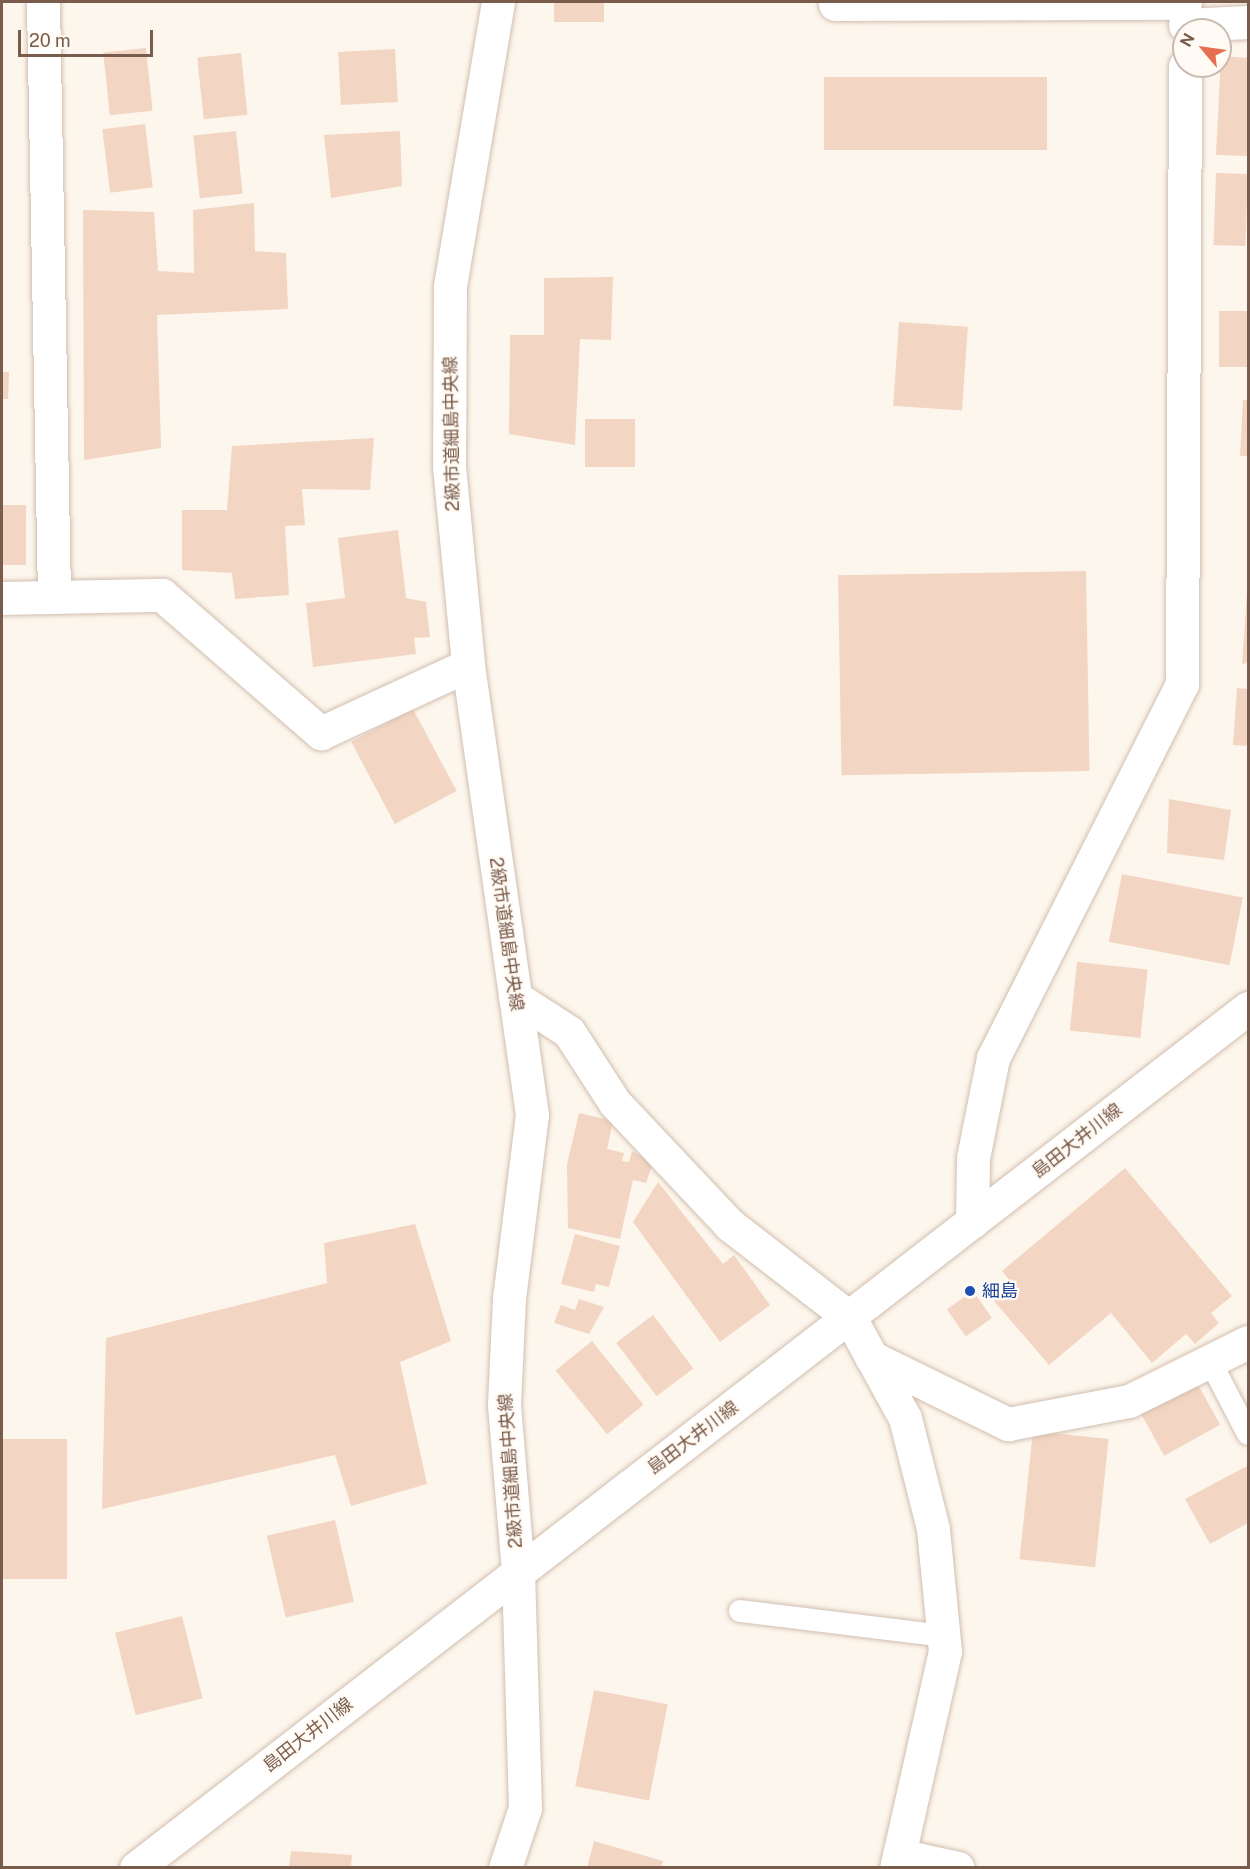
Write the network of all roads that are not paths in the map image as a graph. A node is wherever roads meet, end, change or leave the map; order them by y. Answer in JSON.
{"nodes":[{"id":1,"x":43,"y":2,"type":"edge"},
{"id":2,"x":498,"y":2,"type":"edge"},
{"id":3,"x":835,"y":4,"type":"dead end"},
{"id":4,"x":1185,"y":15,"type":"edge"},
{"id":5,"x":1248,"y":22,"type":"edge"},
{"id":6,"x":1185,"y":78,"type":"edge"},
{"id":7,"x":54,"y":597,"type":"junction"},
{"id":8,"x":2,"y":598,"type":"edge"},
{"id":9,"x":468,"y":665,"type":"junction"},
{"id":10,"x":515,"y":997,"type":"junction"},
{"id":11,"x":1248,"y":1008,"type":"edge"},
{"id":12,"x":972,"y":1222,"type":"junction"},
{"id":13,"x":850,"y":1318,"type":"junction"},
{"id":14,"x":1248,"y":1342,"type":"edge"},
{"id":15,"x":871,"y":1357,"type":"junction"},
{"id":16,"x":1210,"y":1361,"type":"junction"},
{"id":17,"x":1248,"y":1434,"type":"edge"},
{"id":18,"x":518,"y":1572,"type":"junction"},
{"id":19,"x":740,"y":1611,"type":"dead end"},
{"id":20,"x":944,"y":1636,"type":"junction"},
{"id":21,"x":898,"y":1861,"type":"edge"},
{"id":22,"x":943,"y":1866,"type":"edge"},
{"id":23,"x":136,"y":1868,"type":"edge"},
{"id":24,"x":505,"y":1868,"type":"edge"}],
"edges":[{"from":1,"to":7,"type":"street"},
{"from":2,"to":9,"type":"street","name":"2級市道細島中央線"},
{"from":3,"to":4,"type":"street"},
{"from":4,"to":5,"type":"street"},
{"from":6,"to":12,"type":"street"},
{"from":7,"to":8,"type":"street"},
{"from":7,"to":9,"type":"street"},
{"from":9,"to":10,"type":"street","name":"2級市道細島中央線"},
{"from":10,"to":13,"type":"street"},
{"from":10,"to":18,"type":"street","name":"2級市道細島中央線"},
{"from":11,"to":12,"type":"street","name":"島田大井川線"},
{"from":12,"to":13,"type":"street","name":"島田大井川線"},
{"from":13,"to":15,"type":"street"},
{"from":13,"to":18,"type":"street","name":"島田大井川線"},
{"from":14,"to":16,"type":"street"},
{"from":15,"to":16,"type":"street"},
{"from":15,"to":20,"type":"street"},
{"from":16,"to":17,"type":"lane"},
{"from":18,"to":23,"type":"street","name":"島田大井川線"},
{"from":18,"to":24,"type":"street","name":"2級市道細島中央線"},
{"from":19,"to":20,"type":"lane"},
{"from":20,"to":21,"type":"street"},
{"from":21,"to":22,"type":"street"}]}
